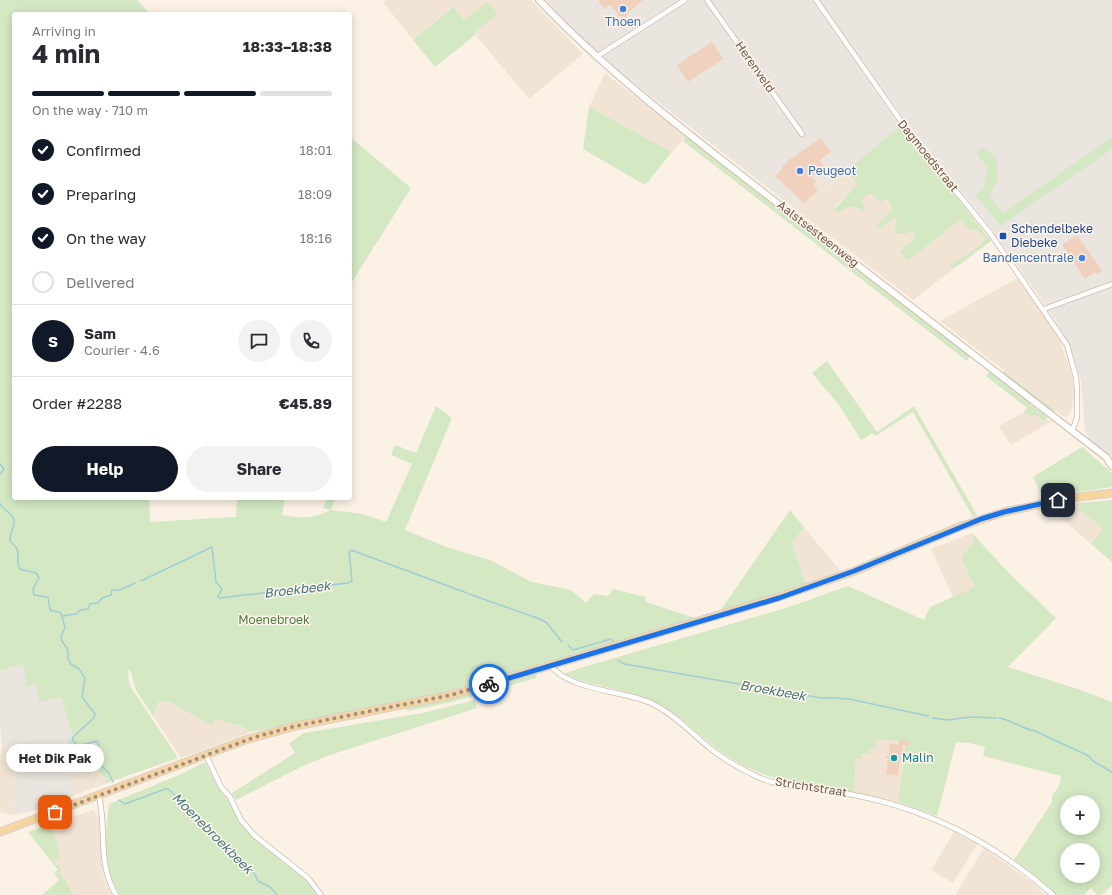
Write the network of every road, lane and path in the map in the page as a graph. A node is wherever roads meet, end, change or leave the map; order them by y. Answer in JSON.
{"nodes":[{"id":1,"x":538,"y":0,"type":"edge"},
{"id":2,"x":685,"y":0,"type":"edge"},
{"id":3,"x":707,"y":0,"type":"edge"},
{"id":4,"x":816,"y":0,"type":"edge"},
{"id":5,"x":596,"y":58,"type":"junction"},
{"id":6,"x":802,"y":134,"type":"dead end"},
{"id":7,"x":1112,"y":284,"type":"edge"},
{"id":8,"x":1044,"y":310,"type":"junction"},
{"id":9,"x":1072,"y":431,"type":"junction"},
{"id":10,"x":1109,"y":459,"type":"edge"},
{"id":11,"x":1112,"y":466,"type":"edge"},
{"id":12,"x":1112,"y":493,"type":"edge"},
{"id":13,"x":550,"y":665,"type":"junction"},
{"id":14,"x":202,"y":756,"type":"junction"},
{"id":15,"x":99,"y":796,"type":"junction"},
{"id":16,"x":0,"y":832,"type":"edge"},
{"id":17,"x":116,"y":895,"type":"edge"},
{"id":18,"x":320,"y":895,"type":"edge"},
{"id":19,"x":1052,"y":895,"type":"edge"}],
"edges":[{"from":1,"to":5,"type":"main road","name":"Aalstsesteenweg"},
{"from":2,"to":5,"type":"street"},
{"from":3,"to":6,"type":"street","name":"Herenveld"},
{"from":4,"to":8,"type":"street","name":"Dagmoedstraat"},
{"from":5,"to":9,"type":"main road","name":"Aalstsesteenweg"},
{"from":7,"to":8,"type":"street"},
{"from":8,"to":9,"type":"street","name":"Dagmoedstraat"},
{"from":9,"to":10,"type":"main road","name":"Aalstsesteenweg"},
{"from":10,"to":11,"type":"main road","name":"Aalstsesteenweg"},
{"from":12,"to":13,"type":"main road"},
{"from":13,"to":14,"type":"main road"},
{"from":13,"to":19,"type":"street","name":"Strichtstraat"},
{"from":14,"to":15,"type":"main road"},
{"from":14,"to":18,"type":"street"},
{"from":15,"to":16,"type":"main road"},
{"from":15,"to":17,"type":"street"}]}
